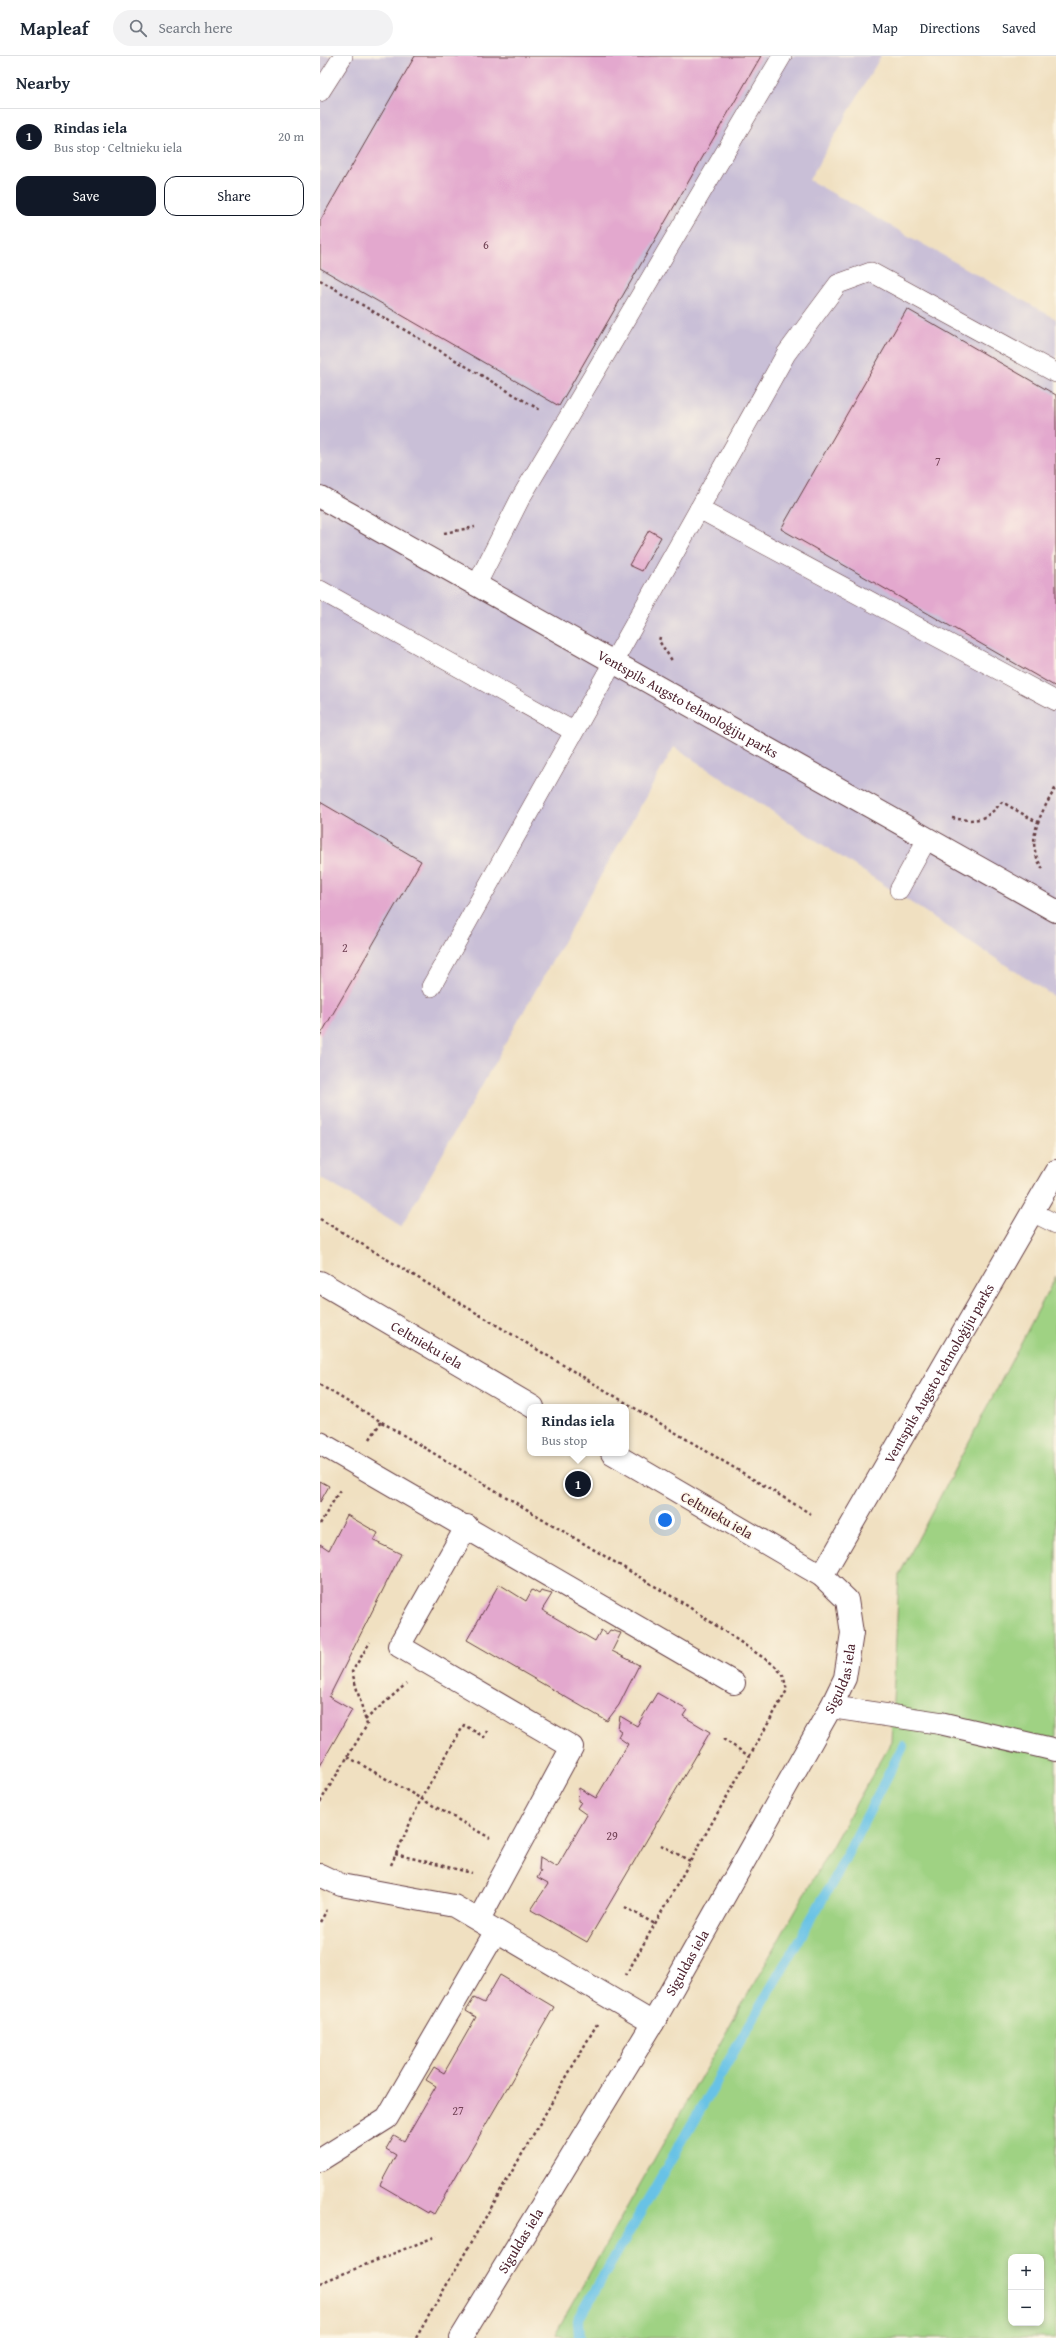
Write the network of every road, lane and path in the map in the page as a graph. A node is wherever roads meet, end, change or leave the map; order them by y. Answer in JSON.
{"nodes":[{"id":1,"x":343,"y":56,"type":"edge"},
{"id":2,"x":782,"y":56,"type":"edge"},
{"id":3,"x":320,"y":92,"type":"edge"},
{"id":4,"x":320,"y":280,"type":"edge"},
{"id":5,"x":1056,"y":373,"type":"edge"},
{"id":6,"x":537,"y":416,"type":"dead end"},
{"id":7,"x":320,"y":498,"type":"edge"},
{"id":8,"x":699,"y":509,"type":"junction"},
{"id":9,"x":481,"y":522,"type":"dead end"},
{"id":10,"x":444,"y":532,"type":"dead end"},
{"id":11,"x":476,"y":586,"type":"junction"},
{"id":12,"x":320,"y":590,"type":"edge"},
{"id":13,"x":660,"y":633,"type":"dead end"},
{"id":14,"x":612,"y":663,"type":"junction"},
{"id":15,"x":679,"y":666,"type":"dead end"},
{"id":16,"x":1056,"y":701,"type":"edge"},
{"id":17,"x":573,"y":731,"type":"junction"},
{"id":18,"x":1056,"y":787,"type":"edge"},
{"id":19,"x":951,"y":818,"type":"dead end"},
{"id":20,"x":1036,"y":822,"type":"junction"},
{"id":21,"x":927,"y":839,"type":"junction"},
{"id":22,"x":1044,"y":871,"type":"dead end"},
{"id":23,"x":899,"y":890,"type":"dead end"},
{"id":24,"x":1056,"y":911,"type":"edge"},
{"id":25,"x":431,"y":987,"type":"dead end"},
{"id":26,"x":1056,"y":1171,"type":"edge"},
{"id":27,"x":1032,"y":1212,"type":"junction"},
{"id":28,"x":320,"y":1219,"type":"edge"},
{"id":29,"x":1056,"y":1224,"type":"edge"},
{"id":30,"x":320,"y":1282,"type":"edge"},
{"id":31,"x":320,"y":1385,"type":"edge"},
{"id":32,"x":528,"y":1404,"type":"edge"},
{"id":33,"x":628,"y":1404,"type":"edge"},
{"id":34,"x":629,"y":1405,"type":"edge"},
{"id":35,"x":320,"y":1443,"type":"edge"},
{"id":36,"x":617,"y":1456,"type":"edge"},
{"id":37,"x":811,"y":1514,"type":"dead end"},
{"id":38,"x":467,"y":1526,"type":"junction"},
{"id":39,"x":822,"y":1576,"type":"junction"},
{"id":40,"x":429,"y":1664,"type":"junction"},
{"id":41,"x":734,"y":1683,"type":"dead end"},
{"id":42,"x":501,"y":1706,"type":"junction"},
{"id":43,"x":831,"y":1707,"type":"junction"},
{"id":44,"x":365,"y":1720,"type":"dead end"},
{"id":45,"x":723,"y":1739,"type":"dead end"},
{"id":46,"x":1056,"y":1750,"type":"edge"},
{"id":47,"x":749,"y":1756,"type":"junction"},
{"id":48,"x":348,"y":1757,"type":"dead end"},
{"id":49,"x":421,"y":1799,"type":"junction"},
{"id":50,"x":661,"y":1845,"type":"dead end"},
{"id":51,"x":514,"y":1853,"type":"junction"},
{"id":52,"x":395,"y":1854,"type":"junction"},
{"id":53,"x":690,"y":1861,"type":"junction"},
{"id":54,"x":320,"y":1875,"type":"edge"},
{"id":55,"x":499,"y":1880,"type":"junction"},
{"id":56,"x":381,"y":1891,"type":"junction"},
{"id":57,"x":625,"y":1907,"type":"dead end"},
{"id":58,"x":478,"y":1919,"type":"junction"},
{"id":59,"x":655,"y":1924,"type":"junction"},
{"id":60,"x":496,"y":1931,"type":"junction"},
{"id":61,"x":623,"y":1980,"type":"dead end"},
{"id":62,"x":600,"y":2020,"type":"dead end"},
{"id":63,"x":653,"y":2023,"type":"junction"},
{"id":64,"x":320,"y":2160,"type":"edge"},
{"id":65,"x":437,"y":2236,"type":"dead end"},
{"id":66,"x":320,"y":2283,"type":"edge"},
{"id":67,"x":416,"y":2338,"type":"edge"},
{"id":68,"x":461,"y":2338,"type":"edge"}],
"edges":[{"from":1,"to":3,"type":"lane"},
{"from":2,"to":11,"type":"lane"},
{"from":4,"to":6,"type":"path"},
{"from":5,"to":8,"type":"lane"},
{"from":7,"to":11,"type":"street","name":"Ventspils Augsto tehnoloģiju parks"},
{"from":8,"to":14,"type":"lane"},
{"from":8,"to":16,"type":"lane"},
{"from":9,"to":10,"type":"path"},
{"from":11,"to":14,"type":"street","name":"Ventspils Augsto tehnoloģiju parks"},
{"from":12,"to":17,"type":"lane"},
{"from":13,"to":15,"type":"path"},
{"from":14,"to":17,"type":"lane"},
{"from":14,"to":21,"type":"street","name":"Ventspils Augsto tehnoloģiju parks"},
{"from":17,"to":25,"type":"lane"},
{"from":18,"to":20,"type":"path"},
{"from":19,"to":20,"type":"path"},
{"from":20,"to":22,"type":"path"},
{"from":21,"to":23,"type":"lane"},
{"from":21,"to":24,"type":"street","name":"Ventspils Augsto tehnoloģiju parks"},
{"from":26,"to":27,"type":"street","name":"Ventspils Augsto tehnoloģiju parks"},
{"from":27,"to":29,"type":"lane"},
{"from":27,"to":39,"type":"street","name":"Ventspils Augsto tehnoloģiju parks"},
{"from":28,"to":33,"type":"path"},
{"from":30,"to":32,"type":"street","name":"Celtnieku iela"},
{"from":31,"to":47,"type":"path"},
{"from":34,"to":37,"type":"path"},
{"from":35,"to":38,"type":"street"},
{"from":36,"to":39,"type":"street","name":"Celtnieku iela"},
{"from":38,"to":40,"type":"street"},
{"from":38,"to":41,"type":"street"},
{"from":39,"to":43,"type":"street","name":"Siguldas iela"},
{"from":40,"to":42,"type":"street"},
{"from":40,"to":44,"type":"path"},
{"from":42,"to":49,"type":"path"},
{"from":42,"to":51,"type":"street"},
{"from":43,"to":46,"type":"street"},
{"from":43,"to":63,"type":"street","name":"Siguldas iela"},
{"from":45,"to":47,"type":"path"},
{"from":47,"to":53,"type":"path"},
{"from":48,"to":49,"type":"path"},
{"from":49,"to":51,"type":"path"},
{"from":49,"to":52,"type":"path"},
{"from":50,"to":53,"type":"path"},
{"from":51,"to":55,"type":"street"},
{"from":52,"to":55,"type":"path"},
{"from":52,"to":56,"type":"path"},
{"from":53,"to":59,"type":"path"},
{"from":54,"to":56,"type":"street"},
{"from":55,"to":58,"type":"street"},
{"from":56,"to":58,"type":"street"},
{"from":57,"to":59,"type":"path"},
{"from":58,"to":60,"type":"street"},
{"from":59,"to":61,"type":"path"},
{"from":60,"to":63,"type":"street"},
{"from":60,"to":64,"type":"street"},
{"from":62,"to":67,"type":"path"},
{"from":63,"to":68,"type":"street","name":"Siguldas iela"},
{"from":65,"to":66,"type":"path"}]}
